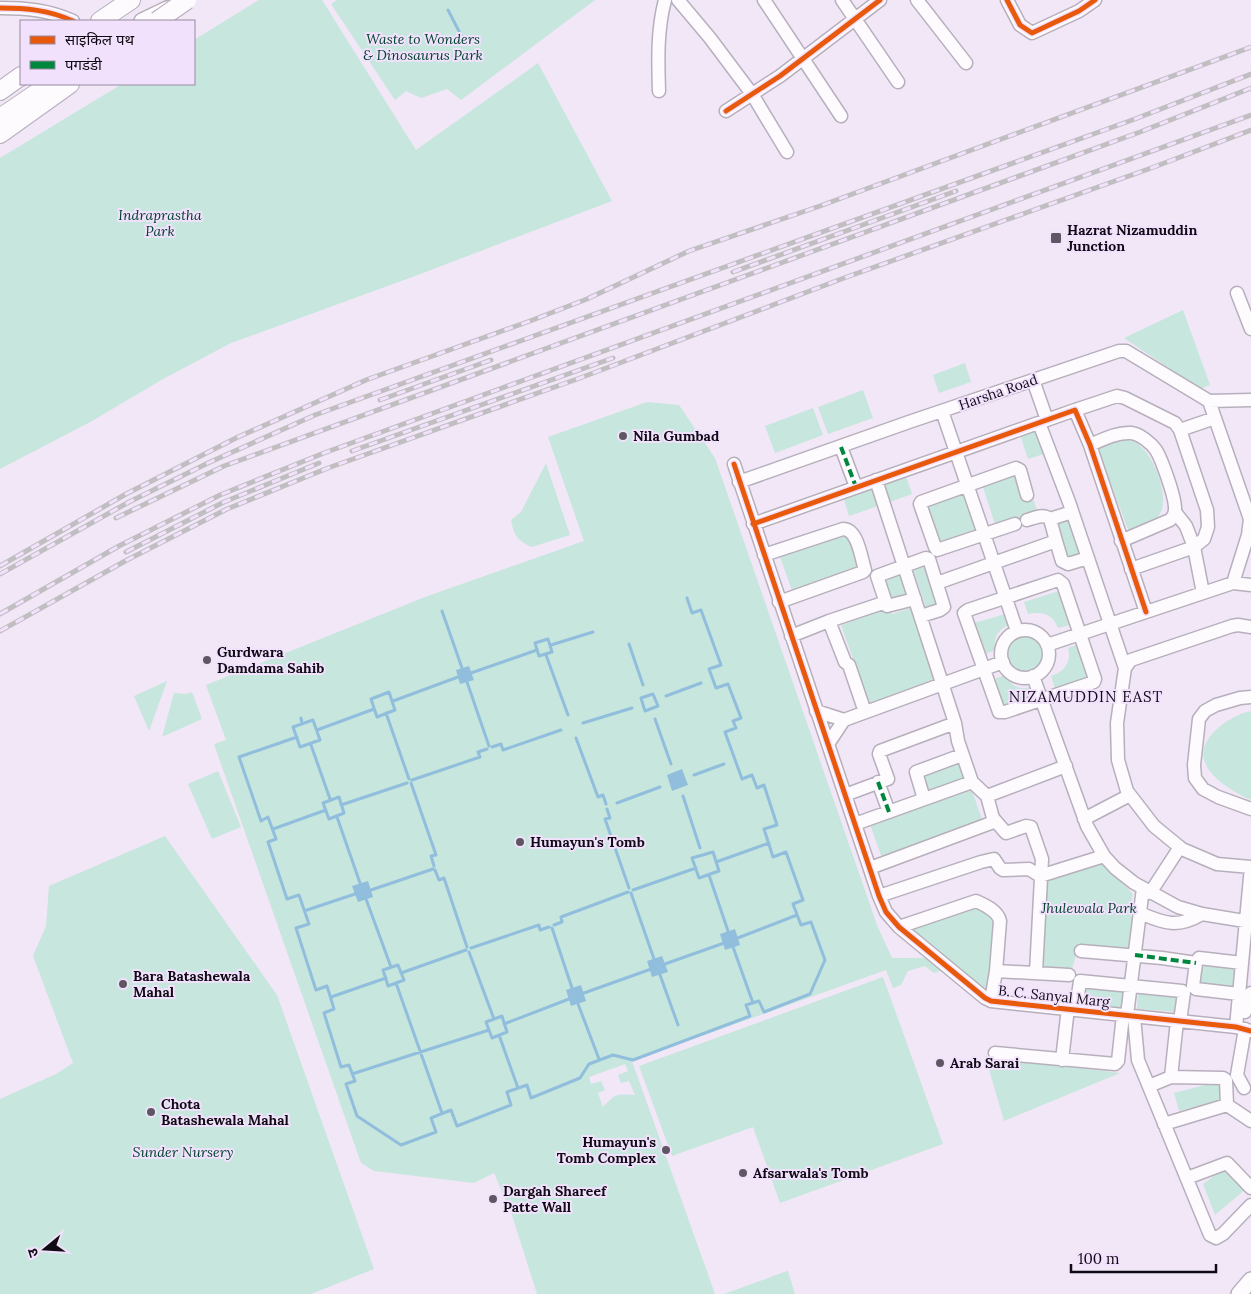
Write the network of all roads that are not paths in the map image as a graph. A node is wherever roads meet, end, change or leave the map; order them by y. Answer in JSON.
{"nodes":[{"id":1,"x":131,"y":0,"type":"edge"},
{"id":2,"x":185,"y":0,"type":"edge"},
{"id":3,"x":665,"y":0,"type":"edge"},
{"id":4,"x":678,"y":0,"type":"edge"},
{"id":5,"x":764,"y":0,"type":"edge"},
{"id":6,"x":842,"y":0,"type":"edge"},
{"id":7,"x":880,"y":0,"type":"edge"},
{"id":8,"x":917,"y":0,"type":"edge"},
{"id":9,"x":1007,"y":0,"type":"edge"},
{"id":10,"x":1095,"y":0,"type":"edge"},
{"id":11,"x":0,"y":8,"type":"edge"},
{"id":12,"x":854,"y":18,"type":"junction"},
{"id":13,"x":70,"y":20,"type":"edge"},
{"id":14,"x":101,"y":20,"type":"edge"},
{"id":15,"x":144,"y":20,"type":"edge"},
{"id":16,"x":158,"y":20,"type":"edge"},
{"id":17,"x":802,"y":58,"type":"junction"},
{"id":18,"x":966,"y":63,"type":"dead end"},
{"id":19,"x":20,"y":77,"type":"edge"},
{"id":20,"x":898,"y":82,"type":"dead end"},
{"id":21,"x":49,"y":85,"type":"edge"},
{"id":22,"x":69,"y":85,"type":"edge"},
{"id":23,"x":0,"y":91,"type":"edge"},
{"id":24,"x":659,"y":91,"type":"dead end"},
{"id":25,"x":752,"y":94,"type":"junction"},
{"id":26,"x":726,"y":111,"type":"dead end"},
{"id":27,"x":841,"y":116,"type":"dead end"},
{"id":28,"x":0,"y":118,"type":"edge"},
{"id":29,"x":0,"y":134,"type":"edge"},
{"id":30,"x":787,"y":152,"type":"dead end"},
{"id":31,"x":1237,"y":293,"type":"dead end"},
{"id":32,"x":1251,"y":329,"type":"edge"},
{"id":33,"x":1033,"y":380,"type":"junction"},
{"id":34,"x":1251,"y":400,"type":"edge"},
{"id":35,"x":1209,"y":401,"type":"junction"},
{"id":36,"x":1075,"y":410,"type":"junction"},
{"id":37,"x":942,"y":411,"type":"junction"},
{"id":38,"x":1216,"y":418,"type":"junction"},
{"id":39,"x":1043,"y":422,"type":"junction"},
{"id":40,"x":1180,"y":430,"type":"junction"},
{"id":41,"x":1090,"y":445,"type":"junction"},
{"id":42,"x":841,"y":447,"type":"junction"},
{"id":43,"x":956,"y":452,"type":"junction"},
{"id":44,"x":734,"y":464,"type":"dead end"},
{"id":45,"x":876,"y":480,"type":"junction"},
{"id":46,"x":739,"y":482,"type":"junction"},
{"id":47,"x":968,"y":486,"type":"junction"},
{"id":48,"x":856,"y":487,"type":"junction"},
{"id":49,"x":1027,"y":495,"type":"dead end"},
{"id":50,"x":1072,"y":512,"type":"junction"},
{"id":51,"x":1175,"y":512,"type":"junction"},
{"id":52,"x":1050,"y":519,"type":"junction"},
{"id":53,"x":753,"y":524,"type":"junction"},
{"id":54,"x":984,"y":535,"type":"junction"},
{"id":55,"x":1249,"y":536,"type":"edge"},
{"id":56,"x":1055,"y":539,"type":"junction"},
{"id":57,"x":1121,"y":541,"type":"junction"},
{"id":58,"x":1035,"y":544,"type":"dead end"},
{"id":59,"x":1194,"y":547,"type":"junction"},
{"id":60,"x":764,"y":555,"type":"junction"},
{"id":61,"x":1088,"y":558,"type":"junction"},
{"id":62,"x":994,"y":562,"type":"junction"},
{"id":63,"x":904,"y":566,"type":"junction"},
{"id":64,"x":1131,"y":569,"type":"junction"},
{"id":65,"x":865,"y":570,"type":"junction"},
{"id":66,"x":877,"y":576,"type":"junction"},
{"id":67,"x":937,"y":583,"type":"junction"},
{"id":68,"x":1233,"y":584,"type":"junction"},
{"id":69,"x":1251,"y":585,"type":"edge"},
{"id":70,"x":1204,"y":593,"type":"junction"},
{"id":71,"x":1005,"y":598,"type":"junction"},
{"id":72,"x":915,"y":599,"type":"junction"},
{"id":73,"x":779,"y":602,"type":"junction"},
{"id":74,"x":886,"y":602,"type":"junction"},
{"id":75,"x":1146,"y":612,"type":"junction"},
{"id":76,"x":921,"y":616,"type":"junction"},
{"id":77,"x":829,"y":621,"type":"junction"},
{"id":78,"x":1111,"y":624,"type":"junction"},
{"id":79,"x":1251,"y":628,"type":"edge"},
{"id":80,"x":1017,"y":631,"type":"junction"},
{"id":81,"x":1080,"y":634,"type":"junction"},
{"id":82,"x":791,"y":636,"type":"junction"},
{"id":83,"x":1047,"y":645,"type":"junction"},
{"id":84,"x":1003,"y":662,"type":"junction"},
{"id":85,"x":1125,"y":668,"type":"junction"},
{"id":86,"x":984,"y":670,"type":"junction"},
{"id":87,"x":1033,"y":676,"type":"junction"},
{"id":88,"x":944,"y":685,"type":"junction"},
{"id":89,"x":1251,"y":697,"type":"edge"},
{"id":90,"x":1042,"y":699,"type":"junction"},
{"id":91,"x":816,"y":711,"type":"junction"},
{"id":92,"x":865,"y":712,"type":"junction"},
{"id":93,"x":844,"y":720,"type":"junction"},
{"id":94,"x":956,"y":723,"type":"junction"},
{"id":95,"x":828,"y":744,"type":"junction"},
{"id":96,"x":962,"y":755,"type":"junction"},
{"id":97,"x":1066,"y":766,"type":"junction"},
{"id":98,"x":878,"y":782,"type":"junction"},
{"id":99,"x":972,"y":782,"type":"junction"},
{"id":100,"x":845,"y":795,"type":"junction"},
{"id":101,"x":1130,"y":795,"type":"junction"},
{"id":102,"x":987,"y":796,"type":"junction"},
{"id":103,"x":924,"y":799,"type":"junction"},
{"id":104,"x":1251,"y":809,"type":"edge"},
{"id":105,"x":889,"y":812,"type":"junction"},
{"id":106,"x":993,"y":818,"type":"junction"},
{"id":107,"x":1084,"y":819,"type":"junction"},
{"id":108,"x":855,"y":824,"type":"junction"},
{"id":109,"x":1180,"y":847,"type":"junction"},
{"id":110,"x":1104,"y":856,"type":"junction"},
{"id":111,"x":1251,"y":867,"type":"edge"},
{"id":112,"x":870,"y":868,"type":"junction"},
{"id":113,"x":1040,"y":876,"type":"junction"},
{"id":114,"x":1147,"y":891,"type":"junction"},
{"id":115,"x":879,"y":896,"type":"junction"},
{"id":116,"x":1140,"y":913,"type":"junction"},
{"id":117,"x":1202,"y":914,"type":"junction"},
{"id":118,"x":1249,"y":921,"type":"edge"},
{"id":119,"x":899,"y":927,"type":"junction"},
{"id":120,"x":1081,"y":951,"type":"dead end"},
{"id":121,"x":1135,"y":955,"type":"junction"},
{"id":122,"x":1196,"y":963,"type":"junction"},
{"id":123,"x":1242,"y":963,"type":"junction"},
{"id":124,"x":996,"y":971,"type":"junction"},
{"id":125,"x":1036,"y":972,"type":"junction"},
{"id":126,"x":1069,"y":975,"type":"dead end"},
{"id":127,"x":1131,"y":986,"type":"junction"},
{"id":128,"x":1245,"y":994,"type":"edge"},
{"id":129,"x":991,"y":1001,"type":"junction"},
{"id":130,"x":1072,"y":1009,"type":"junction"},
{"id":131,"x":1128,"y":1016,"type":"junction"},
{"id":132,"x":1179,"y":1021,"type":"junction"},
{"id":133,"x":1243,"y":1029,"type":"edge"},
{"id":134,"x":995,"y":1053,"type":"dead end"},
{"id":135,"x":1062,"y":1060,"type":"junction"},
{"id":136,"x":1171,"y":1077,"type":"junction"},
{"id":137,"x":1149,"y":1086,"type":"junction"},
{"id":138,"x":1244,"y":1088,"type":"dead end"},
{"id":139,"x":1227,"y":1105,"type":"junction"},
{"id":140,"x":1251,"y":1121,"type":"edge"},
{"id":141,"x":1164,"y":1124,"type":"junction"},
{"id":142,"x":1187,"y":1178,"type":"junction"},
{"id":143,"x":1251,"y":1188,"type":"edge"},
{"id":144,"x":1251,"y":1205,"type":"edge"}],
"edges":[{"from":1,"to":14,"type":"highway"},
{"from":2,"to":15,"type":"main road"},
{"from":2,"to":16,"type":"highway","bridge":true},
{"from":3,"to":24,"type":"street"},
{"from":4,"to":25,"type":"street"},
{"from":5,"to":17,"type":"street"},
{"from":6,"to":12,"type":"street"},
{"from":7,"to":12,"type":"street"},
{"from":8,"to":18,"type":"street"},
{"from":9,"to":10,"type":"street"},
{"from":11,"to":13,"type":"street"},
{"from":12,"to":17,"type":"street"},
{"from":12,"to":20,"type":"street"},
{"from":17,"to":25,"type":"street"},
{"from":17,"to":27,"type":"street"},
{"from":19,"to":23,"type":"highway"},
{"from":21,"to":28,"type":"highway"},
{"from":22,"to":29,"type":"highway"},
{"from":25,"to":26,"type":"street"},
{"from":25,"to":30,"type":"street"},
{"from":31,"to":32,"type":"street"},
{"from":33,"to":35,"type":"street","name":"Harsha Road"},
{"from":33,"to":37,"type":"street","name":"Harsha Road"},
{"from":33,"to":39,"type":"street"},
{"from":34,"to":35,"type":"street"},
{"from":35,"to":38,"type":"street"},
{"from":36,"to":39,"type":"street"},
{"from":36,"to":40,"type":"street"},
{"from":36,"to":41,"type":"street"},
{"from":37,"to":42,"type":"street","name":"Harsha Road"},
{"from":37,"to":43,"type":"street"},
{"from":38,"to":40,"type":"street"},
{"from":38,"to":55,"type":"street"},
{"from":39,"to":43,"type":"street"},
{"from":39,"to":50,"type":"street"},
{"from":40,"to":59,"type":"street"},
{"from":41,"to":51,"type":"street"},
{"from":41,"to":57,"type":"street"},
{"from":42,"to":46,"type":"street","name":"Harsha Road"},
{"from":42,"to":48,"type":"street"},
{"from":43,"to":45,"type":"street"},
{"from":43,"to":47,"type":"street"},
{"from":44,"to":46,"type":"street","name":"B. C. Sanyal Marg"},
{"from":45,"to":48,"type":"street"},
{"from":45,"to":63,"type":"street"},
{"from":46,"to":53,"type":"street","name":"B. C. Sanyal Marg"},
{"from":47,"to":49,"type":"street"},
{"from":47,"to":54,"type":"street"},
{"from":47,"to":54,"type":"street"},
{"from":48,"to":53,"type":"street"},
{"from":50,"to":52,"type":"street"},
{"from":50,"to":61,"type":"street"},
{"from":51,"to":57,"type":"street"},
{"from":51,"to":59,"type":"street"},
{"from":52,"to":54,"type":"street"},
{"from":52,"to":56,"type":"street"},
{"from":53,"to":60,"type":"street","name":"B. C. Sanyal Marg"},
{"from":54,"to":62,"type":"street"},
{"from":55,"to":68,"type":"street"},
{"from":56,"to":58,"type":"street"},
{"from":56,"to":61,"type":"street"},
{"from":56,"to":62,"type":"street"},
{"from":57,"to":64,"type":"street"},
{"from":59,"to":64,"type":"street"},
{"from":59,"to":70,"type":"street"},
{"from":60,"to":65,"type":"street"},
{"from":60,"to":73,"type":"street","name":"B. C. Sanyal Marg"},
{"from":61,"to":78,"type":"street"},
{"from":62,"to":67,"type":"street"},
{"from":62,"to":71,"type":"street"},
{"from":63,"to":66,"type":"street"},
{"from":63,"to":67,"type":"street"},
{"from":63,"to":72,"type":"street"},
{"from":64,"to":75,"type":"street"},
{"from":65,"to":66,"type":"street"},
{"from":65,"to":73,"type":"street"},
{"from":66,"to":74,"type":"street"},
{"from":67,"to":76,"type":"street"},
{"from":68,"to":69,"type":"street"},
{"from":68,"to":70,"type":"street"},
{"from":70,"to":75,"type":"street"},
{"from":71,"to":80,"type":"street"},
{"from":71,"to":81,"type":"street"},
{"from":71,"to":86,"type":"street"},
{"from":72,"to":74,"type":"street"},
{"from":72,"to":76,"type":"street"},
{"from":73,"to":82,"type":"street","name":"B. C. Sanyal Marg"},
{"from":74,"to":77,"type":"street"},
{"from":75,"to":78,"type":"street"},
{"from":76,"to":88,"type":"street"},
{"from":77,"to":82,"type":"street"},
{"from":77,"to":92,"type":"street"},
{"from":78,"to":81,"type":"street"},
{"from":78,"to":85,"type":"street"},
{"from":79,"to":85,"type":"street"},
{"from":80,"to":83,"type":"street"},
{"from":80,"to":84,"type":"street"},
{"from":81,"to":83,"type":"street"},
{"from":81,"to":90,"type":"street"},
{"from":82,"to":91,"type":"street","name":"B. C. Sanyal Marg"},
{"from":83,"to":87,"type":"street"},
{"from":84,"to":86,"type":"street"},
{"from":84,"to":87,"type":"street"},
{"from":85,"to":101,"type":"street"},
{"from":86,"to":88,"type":"street"},
{"from":86,"to":90,"type":"street"},
{"from":87,"to":90,"type":"street"},
{"from":88,"to":92,"type":"street"},
{"from":88,"to":94,"type":"street"},
{"from":89,"to":104,"type":"street"},
{"from":90,"to":97,"type":"street"},
{"from":91,"to":93,"type":"street"},
{"from":91,"to":95,"type":"street","name":"B. C. Sanyal Marg"},
{"from":92,"to":93,"type":"street"},
{"from":93,"to":95,"type":"street"},
{"from":94,"to":96,"type":"street"},
{"from":94,"to":98,"type":"street"},
{"from":95,"to":100,"type":"street","name":"B. C. Sanyal Marg"},
{"from":96,"to":99,"type":"street"},
{"from":96,"to":103,"type":"street"},
{"from":97,"to":102,"type":"street"},
{"from":97,"to":107,"type":"street"},
{"from":98,"to":100,"type":"street"},
{"from":98,"to":105,"type":"street"},
{"from":99,"to":102,"type":"street"},
{"from":99,"to":103,"type":"street"},
{"from":100,"to":108,"type":"street","name":"B. C. Sanyal Marg"},
{"from":101,"to":107,"type":"street"},
{"from":101,"to":109,"type":"street"},
{"from":102,"to":106,"type":"street"},
{"from":103,"to":105,"type":"street"},
{"from":105,"to":108,"type":"street"},
{"from":106,"to":112,"type":"street"},
{"from":106,"to":113,"type":"street"},
{"from":107,"to":110,"type":"street"},
{"from":108,"to":112,"type":"street","name":"B. C. Sanyal Marg"},
{"from":109,"to":111,"type":"street"},
{"from":109,"to":114,"type":"street"},
{"from":110,"to":113,"type":"street"},
{"from":110,"to":114,"type":"street"},
{"from":111,"to":118,"type":"street"},
{"from":112,"to":115,"type":"street","name":"B. C. Sanyal Marg"},
{"from":113,"to":115,"type":"street"},
{"from":113,"to":125,"type":"street"},
{"from":114,"to":116,"type":"street"},
{"from":114,"to":117,"type":"street"},
{"from":115,"to":119,"type":"street","name":"B. C. Sanyal Marg"},
{"from":116,"to":117,"type":"street"},
{"from":116,"to":121,"type":"street"},
{"from":117,"to":118,"type":"street"},
{"from":118,"to":123,"type":"street"},
{"from":119,"to":124,"type":"street"},
{"from":119,"to":129,"type":"street","name":"B. C. Sanyal Marg"},
{"from":120,"to":121,"type":"street"},
{"from":121,"to":122,"type":"street"},
{"from":121,"to":127,"type":"street"},
{"from":122,"to":123,"type":"street"},
{"from":122,"to":128,"type":"street"},
{"from":123,"to":128,"type":"street"},
{"from":124,"to":125,"type":"street"},
{"from":124,"to":129,"type":"street"},
{"from":125,"to":126,"type":"street"},
{"from":127,"to":130,"type":"street"},
{"from":127,"to":131,"type":"street"},
{"from":127,"to":132,"type":"street"},
{"from":128,"to":133,"type":"street"},
{"from":129,"to":130,"type":"street","name":"B. C. Sanyal Marg"},
{"from":130,"to":131,"type":"street","name":"B. C. Sanyal Marg"},
{"from":130,"to":135,"type":"street"},
{"from":131,"to":132,"type":"street","name":"B. C. Sanyal Marg"},
{"from":131,"to":135,"type":"street"},
{"from":131,"to":137,"type":"street"},
{"from":132,"to":133,"type":"street","name":"B. C. Sanyal Marg"},
{"from":132,"to":136,"type":"street"},
{"from":133,"to":138,"type":"street"},
{"from":134,"to":135,"type":"street"},
{"from":136,"to":137,"type":"street"},
{"from":136,"to":139,"type":"street"},
{"from":137,"to":141,"type":"street"},
{"from":139,"to":140,"type":"street"},
{"from":139,"to":141,"type":"street"},
{"from":141,"to":142,"type":"street"},
{"from":142,"to":143,"type":"street"},
{"from":142,"to":144,"type":"street"}]}
